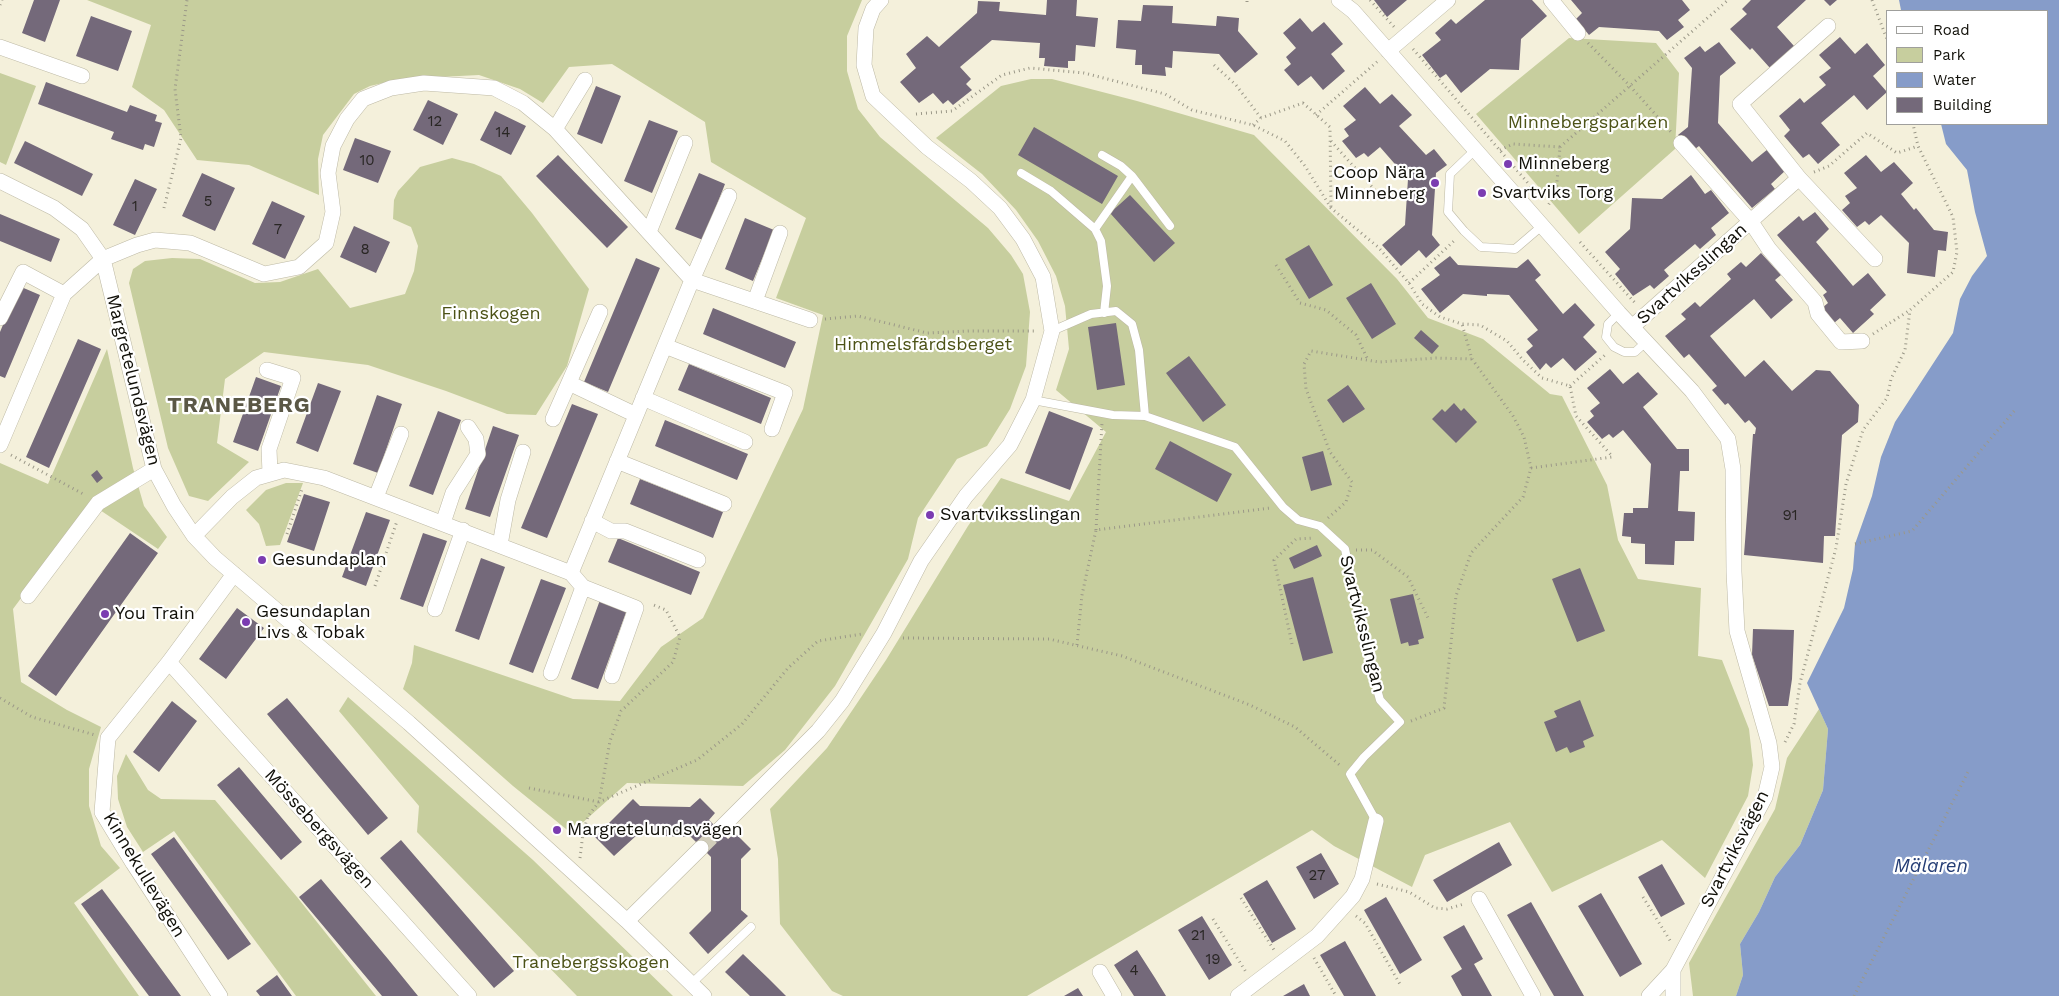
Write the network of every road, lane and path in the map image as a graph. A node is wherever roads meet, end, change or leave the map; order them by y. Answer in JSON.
{"nodes":[{"id":1,"x":2,"y":0,"type":"edge"},
{"id":2,"x":187,"y":0,"type":"edge"},
{"id":3,"x":881,"y":0,"type":"edge"},
{"id":4,"x":1339,"y":0,"type":"edge"},
{"id":5,"x":1370,"y":0,"type":"edge"},
{"id":6,"x":1448,"y":0,"type":"edge"},
{"id":7,"x":1551,"y":0,"type":"edge"},
{"id":8,"x":1728,"y":0,"type":"edge"},
{"id":9,"x":1872,"y":0,"type":"edge"},
{"id":10,"x":0,"y":5,"type":"edge"},
{"id":11,"x":1828,"y":26,"type":"dead end"},
{"id":12,"x":1578,"y":33,"type":"joint"},
{"id":13,"x":1886,"y":37,"type":"edge"},
{"id":14,"x":1404,"y":38,"type":"junction"},
{"id":15,"x":0,"y":47,"type":"edge"},
{"id":16,"x":1388,"y":51,"type":"junction"},
{"id":17,"x":1214,"y":64,"type":"dead end"},
{"id":18,"x":82,"y":76,"type":"dead end"},
{"id":19,"x":585,"y":80,"type":"dead end"},
{"id":20,"x":1630,"y":86,"type":"junction"},
{"id":21,"x":1316,"y":115,"type":"junction"},
{"id":22,"x":892,"y":116,"type":"junction"},
{"id":23,"x":1261,"y":118,"type":"junction"},
{"id":24,"x":1253,"y":125,"type":"junction"},
{"id":25,"x":1913,"y":125,"type":"edge"},
{"id":26,"x":555,"y":129,"type":"junction"},
{"id":27,"x":1330,"y":141,"type":"junction"},
{"id":28,"x":685,"y":143,"type":"dead end"},
{"id":29,"x":1681,"y":143,"type":"joint"},
{"id":30,"x":1513,"y":144,"type":"dead end"},
{"id":31,"x":1918,"y":146,"type":"junction"},
{"id":32,"x":1560,"y":147,"type":"junction"},
{"id":33,"x":1475,"y":150,"type":"junction"},
{"id":34,"x":1102,"y":156,"type":"dead end"},
{"id":35,"x":1021,"y":173,"type":"dead end"},
{"id":36,"x":1132,"y":176,"type":"junction"},
{"id":37,"x":1800,"y":178,"type":"junction"},
{"id":38,"x":0,"y":181,"type":"edge"},
{"id":39,"x":1536,"y":192,"type":"dead end"},
{"id":40,"x":1556,"y":193,"type":"dead end"},
{"id":41,"x":729,"y":196,"type":"dead end"},
{"id":42,"x":1381,"y":197,"type":"dead end"},
{"id":43,"x":1542,"y":198,"type":"dead end"},
{"id":44,"x":164,"y":208,"type":"dead end"},
{"id":45,"x":1331,"y":208,"type":"junction"},
{"id":46,"x":1554,"y":213,"type":"dead end"},
{"id":47,"x":1751,"y":222,"type":"junction"},
{"id":48,"x":1543,"y":225,"type":"junction"},
{"id":49,"x":1170,"y":226,"type":"dead end"},
{"id":50,"x":1095,"y":229,"type":"junction"},
{"id":51,"x":649,"y":232,"type":"junction"},
{"id":52,"x":780,"y":232,"type":"dead end"},
{"id":53,"x":1464,"y":232,"type":"junction"},
{"id":54,"x":1574,"y":235,"type":"dead end"},
{"id":55,"x":103,"y":259,"type":"junction"},
{"id":56,"x":1875,"y":259,"type":"dead end"},
{"id":57,"x":1276,"y":265,"type":"dead end"},
{"id":58,"x":692,"y":280,"type":"junction"},
{"id":59,"x":1409,"y":283,"type":"junction"},
{"id":60,"x":64,"y":294,"type":"junction"},
{"id":61,"x":755,"y":301,"type":"junction"},
{"id":62,"x":1910,"y":310,"type":"junction"},
{"id":63,"x":600,"y":312,"type":"dead end"},
{"id":64,"x":1104,"y":313,"type":"junction"},
{"id":65,"x":1619,"y":313,"type":"junction"},
{"id":66,"x":1646,"y":315,"type":"junction"},
{"id":67,"x":0,"y":318,"type":"edge"},
{"id":68,"x":810,"y":320,"type":"joint"},
{"id":69,"x":1462,"y":324,"type":"junction"},
{"id":70,"x":1632,"y":327,"type":"junction"},
{"id":71,"x":1052,"y":331,"type":"junction"},
{"id":72,"x":1862,"y":341,"type":"joint"},
{"id":73,"x":1646,"y":342,"type":"junction"},
{"id":74,"x":664,"y":346,"type":"junction"},
{"id":75,"x":1614,"y":347,"type":"junction"},
{"id":76,"x":1472,"y":359,"type":"junction"},
{"id":77,"x":1368,"y":360,"type":"junction"},
{"id":78,"x":267,"y":370,"type":"dead end"},
{"id":79,"x":570,"y":383,"type":"junction"},
{"id":80,"x":1570,"y":386,"type":"junction"},
{"id":81,"x":643,"y":398,"type":"junction"},
{"id":82,"x":1034,"y":400,"type":"junction"},
{"id":83,"x":2015,"y":410,"type":"dead end"},
{"id":84,"x":1102,"y":412,"type":"junction"},
{"id":85,"x":636,"y":415,"type":"junction"},
{"id":86,"x":1145,"y":416,"type":"junction"},
{"id":87,"x":554,"y":420,"type":"dead end"},
{"id":88,"x":468,"y":427,"type":"dead end"},
{"id":89,"x":772,"y":429,"type":"dead end"},
{"id":90,"x":402,"y":434,"type":"dead end"},
{"id":91,"x":745,"y":442,"type":"dead end"},
{"id":92,"x":4,"y":449,"type":"edge"},
{"id":93,"x":523,"y":452,"type":"dead end"},
{"id":94,"x":617,"y":461,"type":"junction"},
{"id":95,"x":1531,"y":468,"type":"junction"},
{"id":96,"x":154,"y":469,"type":"junction"},
{"id":97,"x":270,"y":473,"type":"junction"},
{"id":98,"x":306,"y":474,"type":"junction"},
{"id":99,"x":376,"y":497,"type":"junction"},
{"id":100,"x":98,"y":503,"type":"junction"},
{"id":101,"x":724,"y":504,"type":"dead end"},
{"id":102,"x":402,"y":507,"type":"junction"},
{"id":103,"x":1283,"y":507,"type":"junction"},
{"id":104,"x":592,"y":522,"type":"junction"},
{"id":105,"x":443,"y":523,"type":"junction"},
{"id":106,"x":1320,"y":526,"type":"junction"},
{"id":107,"x":462,"y":530,"type":"junction"},
{"id":108,"x":1096,"y":530,"type":"junction"},
{"id":109,"x":287,"y":534,"type":"dead end"},
{"id":110,"x":194,"y":536,"type":"junction"},
{"id":111,"x":1331,"y":536,"type":"junction"},
{"id":112,"x":1855,"y":544,"type":"dead end"},
{"id":113,"x":500,"y":545,"type":"junction"},
{"id":114,"x":1345,"y":549,"type":"junction"},
{"id":115,"x":698,"y":560,"type":"dead end"},
{"id":116,"x":571,"y":573,"type":"junction"},
{"id":117,"x":234,"y":574,"type":"junction"},
{"id":118,"x":375,"y":586,"type":"dead end"},
{"id":119,"x":583,"y":587,"type":"junction"},
{"id":120,"x":28,"y":596,"type":"dead end"},
{"id":121,"x":435,"y":609,"type":"dead end"},
{"id":122,"x":666,"y":610,"type":"dead end"},
{"id":123,"x":1430,"y":620,"type":"dead end"},
{"id":124,"x":1737,"y":631,"type":"joint"},
{"id":125,"x":862,"y":634,"type":"dead end"},
{"id":126,"x":903,"y":638,"type":"dead end"},
{"id":127,"x":1292,"y":644,"type":"dead end"},
{"id":128,"x":1078,"y":645,"type":"junction"},
{"id":129,"x":169,"y":662,"type":"junction"},
{"id":130,"x":551,"y":673,"type":"dead end"},
{"id":131,"x":612,"y":676,"type":"dead end"},
{"id":132,"x":0,"y":698,"type":"edge"},
{"id":133,"x":1400,"y":722,"type":"junction"},
{"id":134,"x":108,"y":738,"type":"junction"},
{"id":135,"x":1772,"y":767,"type":"junction"},
{"id":136,"x":1969,"y":770,"type":"dead end"},
{"id":137,"x":1350,"y":774,"type":"junction"},
{"id":138,"x":529,"y":788,"type":"dead end"},
{"id":139,"x":599,"y":802,"type":"junction"},
{"id":140,"x":1376,"y":821,"type":"joint"},
{"id":141,"x":719,"y":830,"type":"tunnel mouth"},
{"id":142,"x":701,"y":848,"type":"tunnel mouth"},
{"id":143,"x":577,"y":876,"type":"junction"},
{"id":144,"x":1362,"y":880,"type":"junction"},
{"id":145,"x":1241,"y":898,"type":"dead end"},
{"id":146,"x":1643,"y":898,"type":"dead end"},
{"id":147,"x":1479,"y":899,"type":"joint"},
{"id":148,"x":1344,"y":906,"type":"junction"},
{"id":149,"x":1213,"y":918,"type":"dead end"},
{"id":150,"x":627,"y":921,"type":"junction"},
{"id":151,"x":751,"y":927,"type":"dead end"},
{"id":152,"x":1678,"y":938,"type":"dead end"},
{"id":153,"x":1306,"y":944,"type":"junction"},
{"id":154,"x":1282,"y":963,"type":"junction"},
{"id":155,"x":1674,"y":970,"type":"junction"},
{"id":156,"x":1100,"y":972,"type":"dead end"},
{"id":157,"x":691,"y":984,"type":"junction"},
{"id":158,"x":1401,"y":986,"type":"dead end"},
{"id":159,"x":1249,"y":991,"type":"edge"},
{"id":160,"x":220,"y":996,"type":"edge"},
{"id":161,"x":469,"y":996,"type":"edge"},
{"id":162,"x":704,"y":996,"type":"edge"},
{"id":163,"x":1114,"y":996,"type":"edge"},
{"id":164,"x":1336,"y":996,"type":"edge"},
{"id":165,"x":1533,"y":996,"type":"edge"},
{"id":166,"x":1649,"y":996,"type":"edge"},
{"id":167,"x":1673,"y":996,"type":"edge"},
{"id":168,"x":1854,"y":996,"type":"edge"}],
"edges":[{"from":1,"to":10,"type":"path"},
{"from":2,"to":44,"type":"path"},
{"from":3,"to":22,"type":"street"},
{"from":4,"to":16,"type":"street","name":"Svartviksslingan"},
{"from":5,"to":14,"type":"path"},
{"from":6,"to":14,"type":"street"},
{"from":7,"to":12,"type":"street"},
{"from":8,"to":20,"type":"path"},
{"from":9,"to":13,"type":"path"},
{"from":11,"to":37,"type":"street"},
{"from":12,"to":20,"type":"path"},
{"from":14,"to":16,"type":"street"},
{"from":14,"to":39,"type":"path"},
{"from":15,"to":18,"type":"street"},
{"from":16,"to":21,"type":"path"},
{"from":16,"to":33,"type":"street","name":"Svartviksslingan"},
{"from":17,"to":23,"type":"path"},
{"from":19,"to":26,"type":"street"},
{"from":20,"to":29,"type":"path"},
{"from":20,"to":32,"type":"path"},
{"from":21,"to":23,"type":"path"},
{"from":21,"to":27,"type":"path"},
{"from":22,"to":24,"type":"path"},
{"from":22,"to":71,"type":"street"},
{"from":23,"to":24,"type":"path"},
{"from":24,"to":45,"type":"path"},
{"from":25,"to":31,"type":"path"},
{"from":26,"to":51,"type":"street"},
{"from":26,"to":55,"type":"street"},
{"from":27,"to":42,"type":"path"},
{"from":27,"to":45,"type":"path"},
{"from":28,"to":51,"type":"street"},
{"from":29,"to":47,"type":"street","name":"Svartviksslingan"},
{"from":30,"to":32,"type":"path"},
{"from":31,"to":37,"type":"path"},
{"from":31,"to":62,"type":"path"},
{"from":32,"to":40,"type":"path"},
{"from":33,"to":48,"type":"street","name":"Svartviksslingan"},
{"from":33,"to":53,"type":"lane"},
{"from":34,"to":36,"type":"lane"},
{"from":35,"to":50,"type":"lane"},
{"from":36,"to":49,"type":"lane"},
{"from":36,"to":50,"type":"lane"},
{"from":37,"to":47,"type":"street","name":"Svartviksslingan"},
{"from":37,"to":56,"type":"street"},
{"from":38,"to":55,"type":"street","name":"Margretelundsvägen"},
{"from":41,"to":58,"type":"street"},
{"from":43,"to":46,"type":"path"},
{"from":45,"to":59,"type":"path"},
{"from":47,"to":66,"type":"street","name":"Svartviksslingan"},
{"from":47,"to":72,"type":"street","name":"Svartviksslingan"},
{"from":48,"to":53,"type":"lane"},
{"from":48,"to":65,"type":"street","name":"Svartviksslingan"},
{"from":50,"to":64,"type":"lane"},
{"from":51,"to":58,"type":"street"},
{"from":52,"to":61,"type":"street"},
{"from":53,"to":59,"type":"path"},
{"from":54,"to":66,"type":"path"},
{"from":55,"to":60,"type":"street"},
{"from":55,"to":96,"type":"street","name":"Margretelundsvägen"},
{"from":57,"to":77,"type":"path"},
{"from":58,"to":61,"type":"street"},
{"from":58,"to":74,"type":"street"},
{"from":59,"to":69,"type":"path"},
{"from":60,"to":67,"type":"street"},
{"from":60,"to":92,"type":"street"},
{"from":61,"to":68,"type":"street"},
{"from":62,"to":72,"type":"path"},
{"from":62,"to":135,"type":"path"},
{"from":63,"to":79,"type":"street"},
{"from":64,"to":71,"type":"lane"},
{"from":64,"to":86,"type":"lane"},
{"from":65,"to":70,"type":"street","name":"Svartviksslingan"},
{"from":65,"to":75,"type":"lane"},
{"from":66,"to":70,"type":"street","name":"Svartviksslingan"},
{"from":68,"to":71,"type":"path"},
{"from":69,"to":76,"type":"path"},
{"from":69,"to":80,"type":"path"},
{"from":70,"to":73,"type":"street","name":"Svartviksslingan"},
{"from":71,"to":82,"type":"street"},
{"from":73,"to":75,"type":"lane"},
{"from":73,"to":124,"type":"street","name":"Svartviksslingan"},
{"from":74,"to":81,"type":"street"},
{"from":74,"to":89,"type":"street"},
{"from":75,"to":80,"type":"path"},
{"from":76,"to":77,"type":"path"},
{"from":76,"to":95,"type":"path"},
{"from":77,"to":106,"type":"path"},
{"from":78,"to":97,"type":"street"},
{"from":79,"to":85,"type":"street"},
{"from":79,"to":87,"type":"street"},
{"from":80,"to":95,"type":"path"},
{"from":81,"to":85,"type":"street"},
{"from":81,"to":91,"type":"street"},
{"from":82,"to":84,"type":"lane","name":"Svartviksslingan"},
{"from":82,"to":141,"type":"street"},
{"from":83,"to":112,"type":"path"},
{"from":84,"to":86,"type":"lane","name":"Svartviksslingan"},
{"from":84,"to":108,"type":"path"},
{"from":85,"to":94,"type":"street"},
{"from":86,"to":103,"type":"lane","name":"Svartviksslingan"},
{"from":88,"to":105,"type":"street"},
{"from":90,"to":99,"type":"street"},
{"from":92,"to":100,"type":"path"},
{"from":93,"to":113,"type":"street"},
{"from":94,"to":101,"type":"street"},
{"from":94,"to":104,"type":"street"},
{"from":95,"to":133,"type":"path"},
{"from":96,"to":100,"type":"street"},
{"from":96,"to":110,"type":"street","name":"Margretelundsvägen"},
{"from":97,"to":98,"type":"street"},
{"from":97,"to":110,"type":"street"},
{"from":98,"to":99,"type":"street"},
{"from":98,"to":109,"type":"path"},
{"from":99,"to":102,"type":"street"},
{"from":100,"to":120,"type":"street"},
{"from":102,"to":105,"type":"street"},
{"from":102,"to":118,"type":"path"},
{"from":103,"to":106,"type":"lane","name":"Svartviksslingan"},
{"from":103,"to":108,"type":"path"},
{"from":104,"to":115,"type":"street"},
{"from":104,"to":116,"type":"street"},
{"from":105,"to":107,"type":"street"},
{"from":106,"to":111,"type":"lane","name":"Svartviksslingan"},
{"from":107,"to":113,"type":"street"},
{"from":107,"to":121,"type":"street"},
{"from":108,"to":128,"type":"path"},
{"from":110,"to":117,"type":"street","name":"Margretelundsvägen"},
{"from":111,"to":114,"type":"lane","name":"Svartviksslingan"},
{"from":111,"to":127,"type":"path"},
{"from":113,"to":116,"type":"street"},
{"from":114,"to":123,"type":"path"},
{"from":114,"to":133,"type":"lane","name":"Svartviksslingan"},
{"from":116,"to":119,"type":"street"},
{"from":117,"to":129,"type":"street"},
{"from":117,"to":143,"type":"street","name":"Margretelundsvägen"},
{"from":119,"to":130,"type":"street"},
{"from":119,"to":131,"type":"street"},
{"from":122,"to":139,"type":"path"},
{"from":124,"to":135,"type":"street","name":"Svartviksvägen"},
{"from":125,"to":139,"type":"path"},
{"from":126,"to":128,"type":"path"},
{"from":128,"to":137,"type":"path"},
{"from":129,"to":134,"type":"street"},
{"from":129,"to":161,"type":"street","name":"Mössebergsvägen"},
{"from":132,"to":134,"type":"path"},
{"from":133,"to":137,"type":"lane"},
{"from":134,"to":160,"type":"street","name":"Kinnekullevägen"},
{"from":135,"to":155,"type":"street","name":"Svartviksvägen"},
{"from":136,"to":168,"type":"path"},
{"from":137,"to":140,"type":"lane"},
{"from":138,"to":139,"type":"path"},
{"from":139,"to":143,"type":"path"},
{"from":140,"to":144,"type":"street"},
{"from":142,"to":150,"type":"street"},
{"from":143,"to":150,"type":"street","name":"Margretelundsvägen"},
{"from":144,"to":147,"type":"path"},
{"from":144,"to":148,"type":"street"},
{"from":145,"to":154,"type":"path"},
{"from":146,"to":152,"type":"path"},
{"from":147,"to":165,"type":"street"},
{"from":148,"to":153,"type":"street"},
{"from":148,"to":158,"type":"path"},
{"from":149,"to":159,"type":"path"},
{"from":150,"to":157,"type":"street","name":"Margretelundsvägen"},
{"from":151,"to":157,"type":"lane"},
{"from":153,"to":154,"type":"street"},
{"from":153,"to":164,"type":"path"},
{"from":154,"to":159,"type":"street"},
{"from":155,"to":166,"type":"street","name":"Svartviksvägen"},
{"from":155,"to":167,"type":"street"},
{"from":156,"to":163,"type":"street"},
{"from":157,"to":162,"type":"street","name":"Margretelundsvägen"}]}
